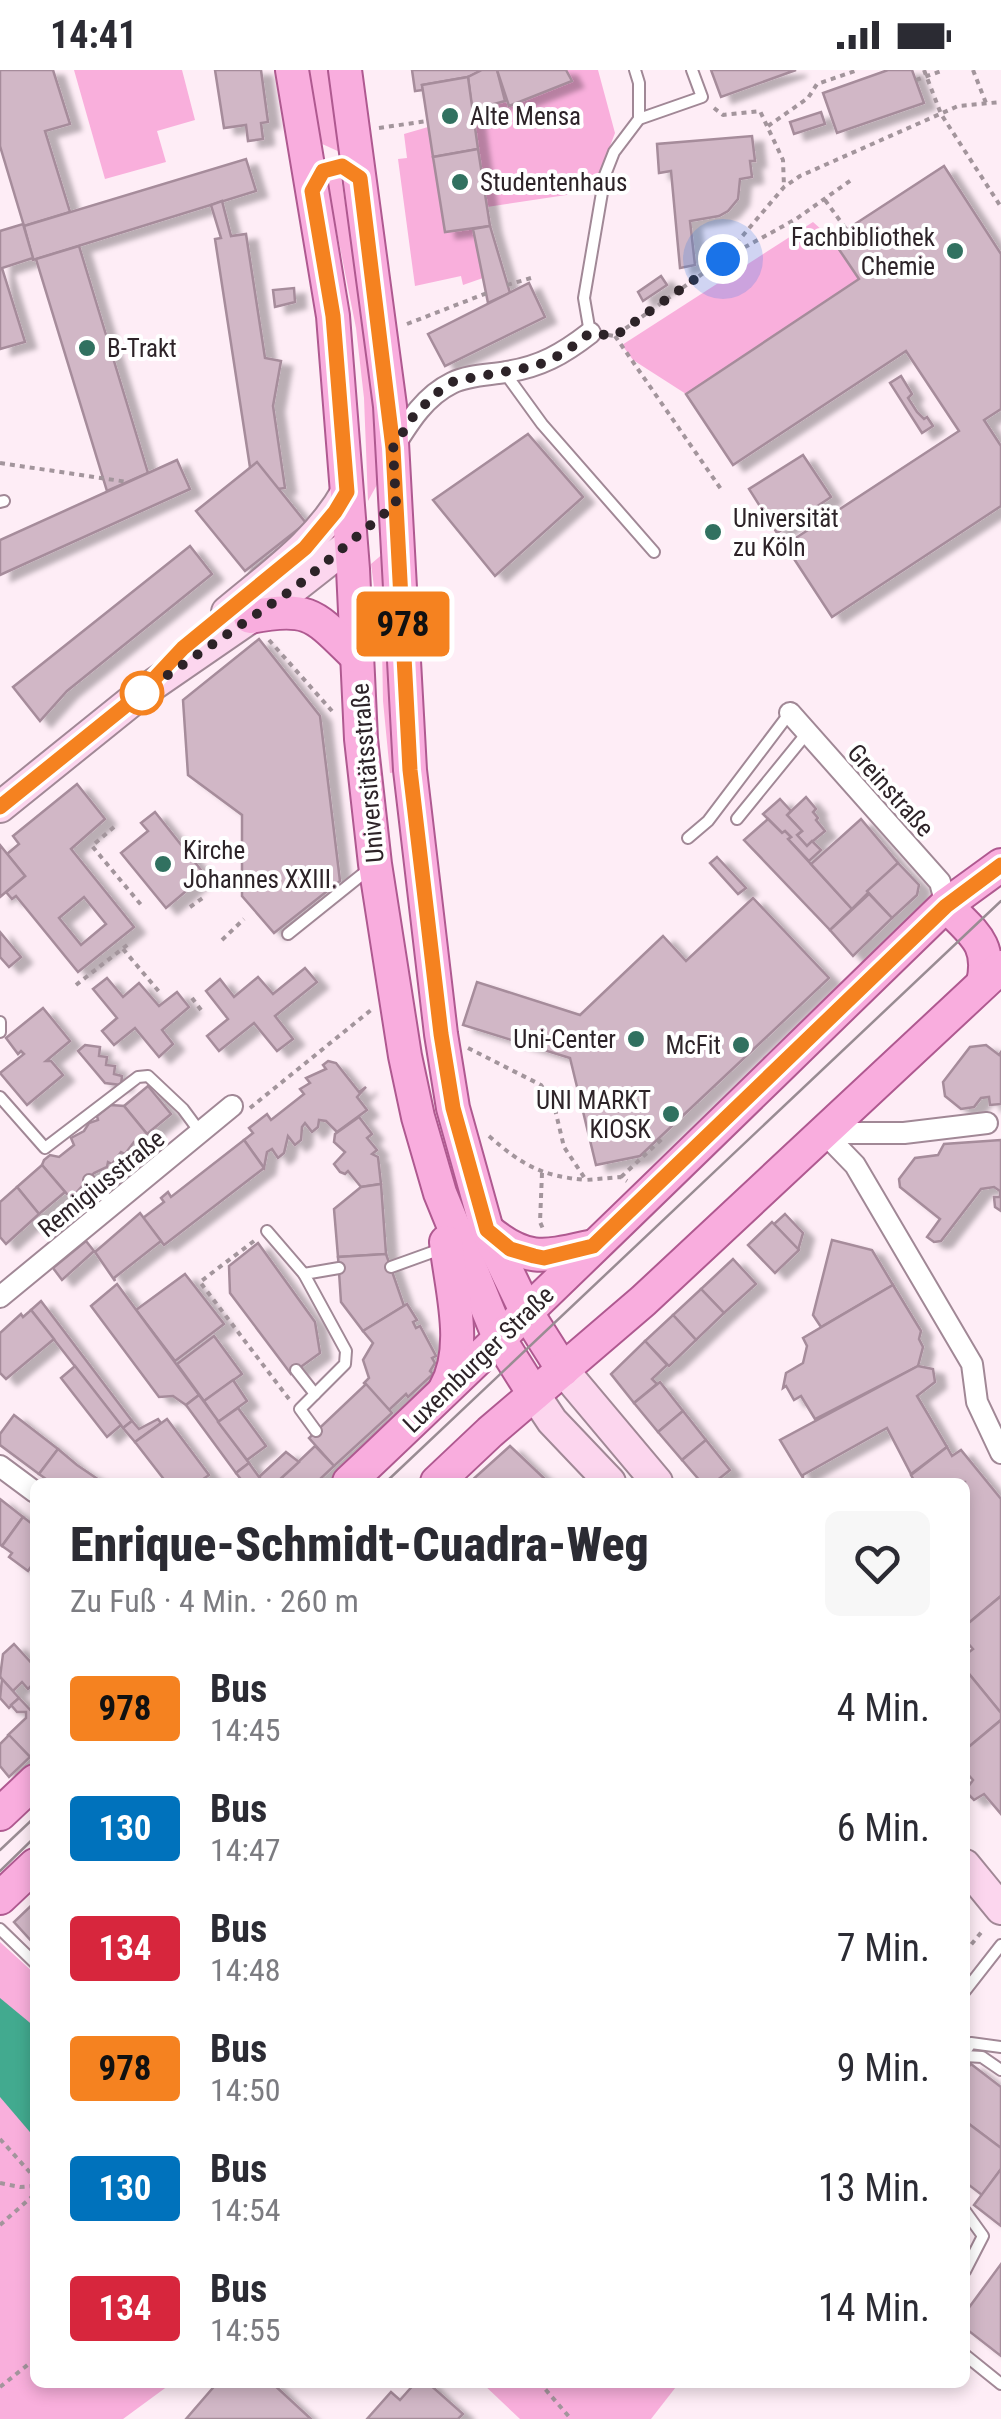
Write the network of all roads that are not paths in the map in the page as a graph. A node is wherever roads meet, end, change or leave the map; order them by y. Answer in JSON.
{"nodes":[{"id":1,"x":292,"y":70,"type":"edge"},
{"id":2,"x":345,"y":70,"type":"edge"},
{"id":3,"x":635,"y":70,"type":"edge"},
{"id":4,"x":692,"y":70,"type":"edge"},
{"id":5,"x":640,"y":119,"type":"junction"},
{"id":6,"x":360,"y":178,"type":"junction"},
{"id":7,"x":312,"y":191,"type":"junction"},
{"id":8,"x":590,"y":333,"type":"joint"},
{"id":9,"x":505,"y":373,"type":"junction"},
{"id":10,"x":393,"y":448,"type":"junction"},
{"id":11,"x":347,"y":492,"type":"junction"},
{"id":12,"x":396,"y":504,"type":"junction"},
{"id":13,"x":351,"y":543,"type":"junction"},
{"id":14,"x":654,"y":552,"type":"dead end"},
{"id":15,"x":250,"y":617,"type":"junction"},
{"id":16,"x":356,"y":656,"type":"junction"},
{"id":17,"x":144,"y":691,"type":"junction"},
{"id":18,"x":790,"y":713,"type":"joint"},
{"id":19,"x":807,"y":732,"type":"junction"},
{"id":20,"x":363,"y":750,"type":"junction"},
{"id":21,"x":410,"y":770,"type":"junction"},
{"id":22,"x":0,"y":807,"type":"edge"},
{"id":23,"x":737,"y":819,"type":"dead end"},
{"id":24,"x":688,"y":838,"type":"dead end"},
{"id":25,"x":375,"y":864,"type":"junction"},
{"id":26,"x":1001,"y":865,"type":"edge"},
{"id":27,"x":946,"y":906,"type":"junction"},
{"id":28,"x":288,"y":934,"type":"dead end"},
{"id":29,"x":992,"y":975,"type":"edge"},
{"id":30,"x":0,"y":1022,"type":"edge"},
{"id":31,"x":0,"y":1032,"type":"edge"},
{"id":32,"x":0,"y":1097,"type":"edge"},
{"id":33,"x":232,"y":1106,"type":"road end"},
{"id":34,"x":986,"y":1123,"type":"dead end"},
{"id":35,"x":201,"y":1132,"type":"junction"},
{"id":36,"x":824,"y":1133,"type":"junction"},
{"id":37,"x":54,"y":1142,"type":"junction"},
{"id":38,"x":64,"y":1152,"type":"dead end"},
{"id":39,"x":89,"y":1180,"type":"dead end"},
{"id":40,"x":440,"y":1193,"type":"junction"},
{"id":41,"x":112,"y":1205,"type":"junction"},
{"id":42,"x":487,"y":1230,"type":"junction"},
{"id":43,"x":267,"y":1231,"type":"road end"},
{"id":44,"x":447,"y":1246,"type":"junction"},
{"id":45,"x":593,"y":1246,"type":"junction"},
{"id":46,"x":391,"y":1267,"type":"dead end"},
{"id":47,"x":339,"y":1268,"type":"dead end"},
{"id":48,"x":304,"y":1274,"type":"junction"},
{"id":49,"x":0,"y":1297,"type":"edge"},
{"id":50,"x":527,"y":1312,"type":"junction"},
{"id":51,"x":500,"y":1340,"type":"junction"},
{"id":52,"x":296,"y":1370,"type":"dead end"},
{"id":53,"x":574,"y":1383,"type":"junction"},
{"id":54,"x":315,"y":1394,"type":"junction"},
{"id":55,"x":440,"y":1398,"type":"junction"},
{"id":56,"x":545,"y":1410,"type":"junction"},
{"id":57,"x":316,"y":1431,"type":"dead end"},
{"id":58,"x":999,"y":1445,"type":"edge"},
{"id":59,"x":0,"y":1466,"type":"edge"},
{"id":60,"x":352,"y":1475,"type":"edge"},
{"id":61,"x":444,"y":1478,"type":"edge"},
{"id":62,"x":606,"y":1478,"type":"edge"},
{"id":63,"x":653,"y":1478,"type":"edge"},
{"id":64,"x":30,"y":1488,"type":"edge"},
{"id":65,"x":30,"y":1785,"type":"edge"},
{"id":66,"x":0,"y":1814,"type":"edge"},
{"id":67,"x":30,"y":1870,"type":"edge"},
{"id":68,"x":970,"y":1872,"type":"edge"},
{"id":69,"x":0,"y":1898,"type":"edge"},
{"id":70,"x":1001,"y":1909,"type":"edge"},
{"id":71,"x":0,"y":1929,"type":"edge"},
{"id":72,"x":1001,"y":1946,"type":"edge"},
{"id":73,"x":30,"y":1957,"type":"edge"},
{"id":74,"x":970,"y":1985,"type":"edge"},
{"id":75,"x":970,"y":2046,"type":"edge"},
{"id":76,"x":1001,"y":2047,"type":"edge"},
{"id":77,"x":970,"y":2055,"type":"edge"},
{"id":78,"x":1001,"y":2070,"type":"edge"},
{"id":79,"x":970,"y":2217,"type":"edge"},
{"id":80,"x":970,"y":2262,"type":"edge"},
{"id":81,"x":970,"y":2359,"type":"edge"},
{"id":82,"x":1001,"y":2384,"type":"edge"}],
"edges":[{"from":1,"to":7,"type":"main road","name":"Universitätsstraße"},
{"from":2,"to":6,"type":"main road","name":"Universitätsstraße"},
{"from":3,"to":5,"type":"lane"},
{"from":4,"to":5,"type":"lane"},
{"from":5,"to":8,"type":"lane"},
{"from":6,"to":7,"type":"main road"},
{"from":6,"to":10,"type":"main road","name":"Universitätsstraße"},
{"from":7,"to":11,"type":"main road","name":"Universitätsstraße"},
{"from":8,"to":9,"type":"street"},
{"from":9,"to":10,"type":"street"},
{"from":9,"to":14,"type":"lane"},
{"from":10,"to":12,"type":"main road","name":"Universitätsstraße"},
{"from":11,"to":13,"type":"main road","name":"Universitätsstraße"},
{"from":11,"to":17,"type":"street"},
{"from":12,"to":13,"type":"main road"},
{"from":12,"to":21,"type":"main road","name":"Universitätsstraße"},
{"from":13,"to":15,"type":"street"},
{"from":13,"to":16,"type":"main road","name":"Universitätsstraße"},
{"from":15,"to":16,"type":"main road"},
{"from":15,"to":17,"type":"street"},
{"from":16,"to":20,"type":"main road","name":"Universitätsstraße"},
{"from":17,"to":22,"type":"street"},
{"from":18,"to":19,"type":"street","name":"Greinstraße"},
{"from":18,"to":24,"type":"lane"},
{"from":19,"to":23,"type":"lane"},
{"from":19,"to":27,"type":"street","name":"Greinstraße"},
{"from":20,"to":21,"type":"main road"},
{"from":20,"to":25,"type":"main road","name":"Universitätsstraße"},
{"from":21,"to":42,"type":"main road","name":"Universitätsstraße"},
{"from":25,"to":28,"type":"lane"},
{"from":25,"to":40,"type":"main road","name":"Universitätsstraße"},
{"from":26,"to":27,"type":"main road","name":"Luxemburger Straße"},
{"from":27,"to":29,"type":"main road"},
{"from":27,"to":45,"type":"main road","name":"Luxemburger Straße"},
{"from":29,"to":36,"type":"main road"},
{"from":30,"to":31,"type":"lane"},
{"from":32,"to":37,"type":"lane"},
{"from":33,"to":35,"type":"street","name":"Remigiusstraße"},
{"from":34,"to":36,"type":"street"},
{"from":35,"to":37,"type":"lane"},
{"from":35,"to":41,"type":"street","name":"Remigiusstraße"},
{"from":36,"to":53,"type":"main road"},
{"from":36,"to":58,"type":"street"},
{"from":37,"to":38,"type":"lane"},
{"from":39,"to":41,"type":"lane"},
{"from":40,"to":44,"type":"main road"},
{"from":40,"to":51,"type":"main road","name":"Universitätsstraße"},
{"from":41,"to":49,"type":"street","name":"Remigiusstraße"},
{"from":42,"to":45,"type":"main road"},
{"from":42,"to":50,"type":"main road","name":"Universitätsstraße"},
{"from":43,"to":48,"type":"lane"},
{"from":44,"to":46,"type":"lane"},
{"from":44,"to":55,"type":"main road"},
{"from":45,"to":50,"type":"main road","name":"Luxemburger Straße"},
{"from":47,"to":48,"type":"lane"},
{"from":48,"to":54,"type":"lane"},
{"from":50,"to":51,"type":"main road","name":"Luxemburger Straße"},
{"from":50,"to":53,"type":"main road","name":"Universitätsstraße"},
{"from":51,"to":53,"type":"main road"},
{"from":51,"to":55,"type":"main road","name":"Luxemburger Straße"},
{"from":51,"to":56,"type":"main road","name":"Universitätsstraße"},
{"from":52,"to":54,"type":"lane"},
{"from":53,"to":56,"type":"main road"},
{"from":53,"to":63,"type":"street"},
{"from":54,"to":57,"type":"lane"},
{"from":55,"to":60,"type":"main road","name":"Luxemburger Straße"},
{"from":56,"to":61,"type":"main road"},
{"from":56,"to":62,"type":"street"},
{"from":59,"to":64,"type":"street"},
{"from":65,"to":66,"type":"main road"},
{"from":67,"to":69,"type":"main road"},
{"from":68,"to":70,"type":"street"},
{"from":71,"to":73,"type":"lane"},
{"from":72,"to":74,"type":"lane"},
{"from":75,"to":76,"type":"lane"},
{"from":77,"to":78,"type":"lane"},
{"from":79,"to":80,"type":"lane"},
{"from":81,"to":82,"type":"lane"}]}
